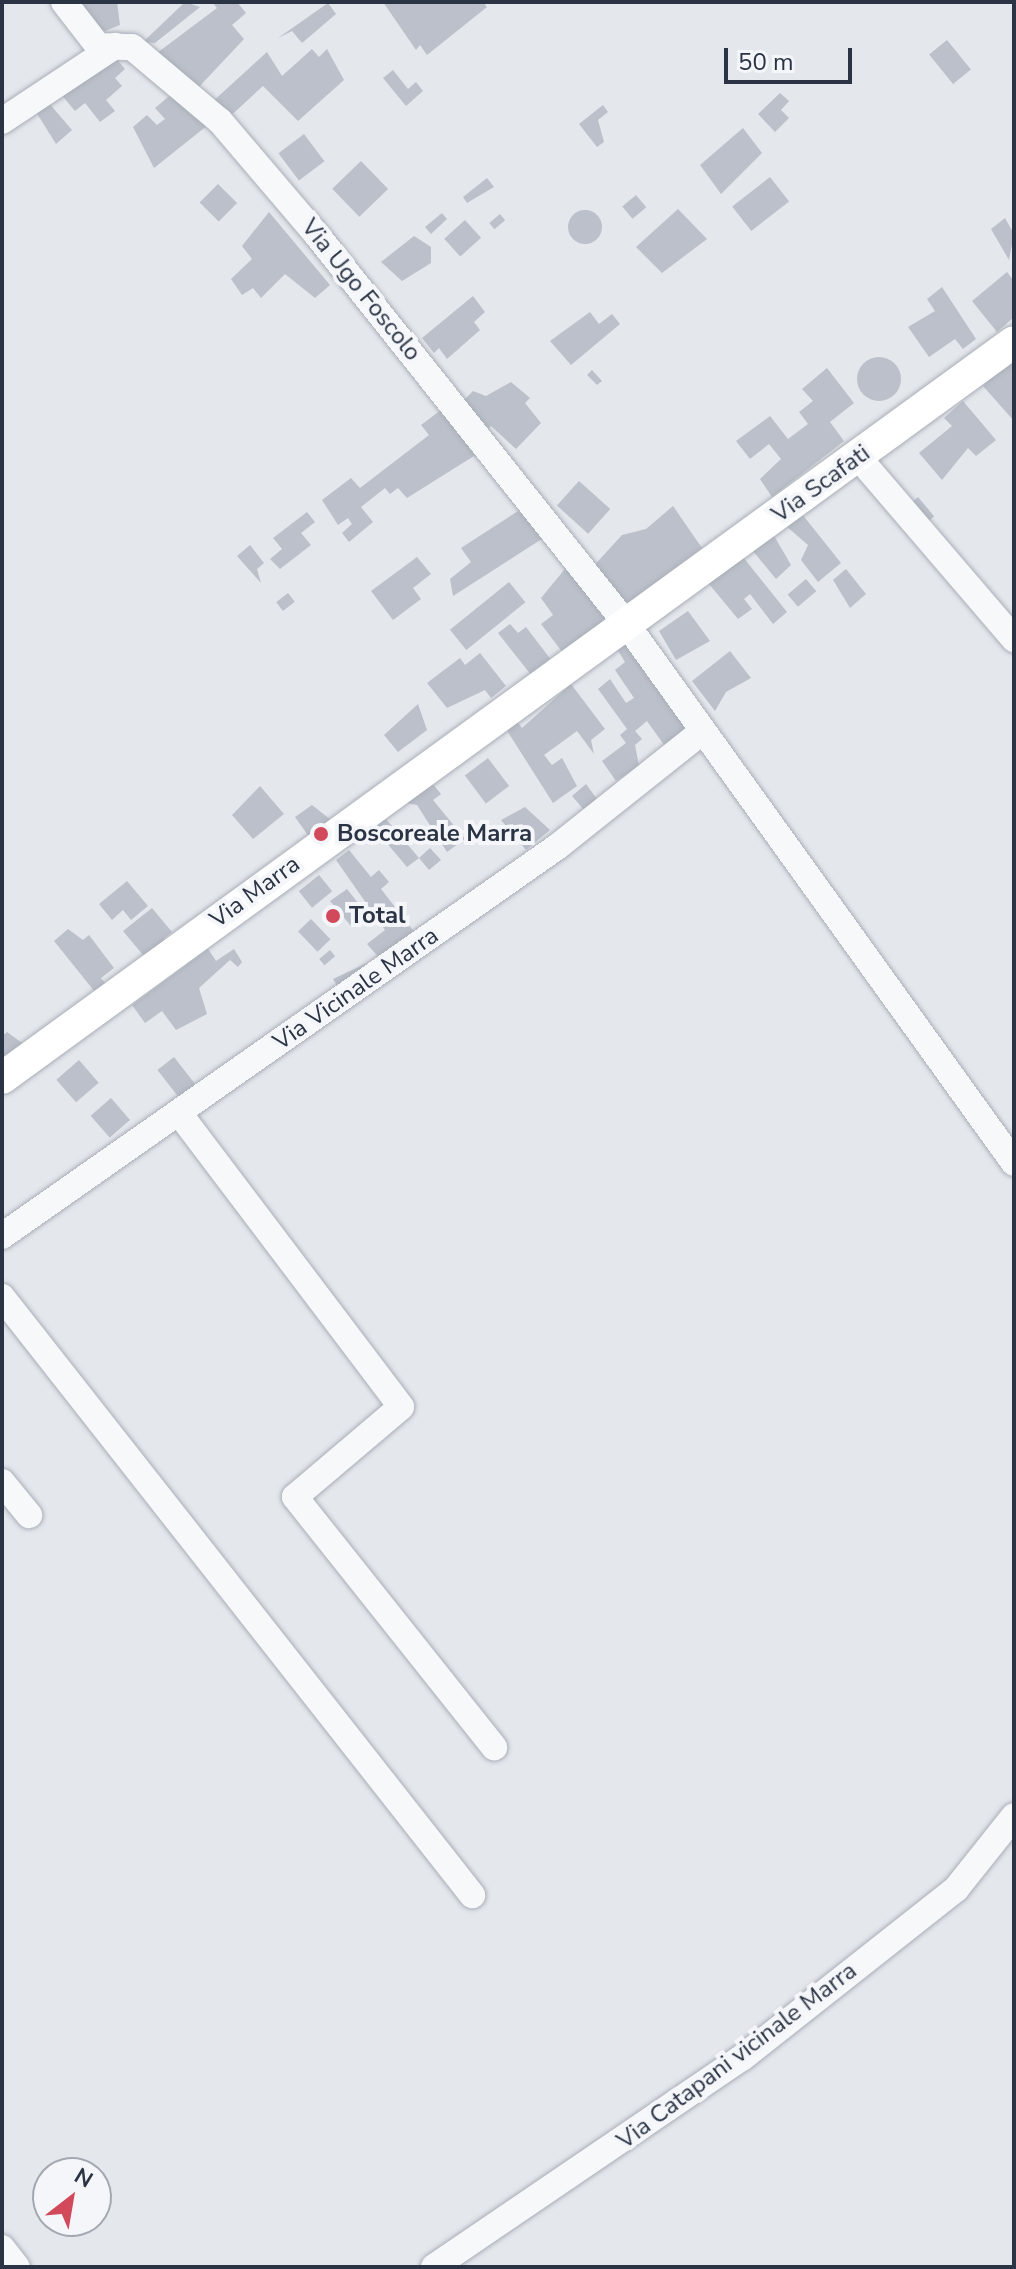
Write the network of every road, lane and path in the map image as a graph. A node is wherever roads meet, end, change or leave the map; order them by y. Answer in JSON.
{"nodes":[{"id":1,"x":64,"y":2,"type":"edge"},
{"id":2,"x":115,"y":46,"type":"junction"},
{"id":3,"x":2,"y":121,"type":"edge"},
{"id":4,"x":1014,"y":342,"type":"edge"},
{"id":5,"x":858,"y":457,"type":"junction"},
{"id":6,"x":625,"y":622,"type":"junction"},
{"id":7,"x":1014,"y":639,"type":"edge"},
{"id":8,"x":703,"y":731,"type":"junction"},
{"id":9,"x":2,"y":1078,"type":"edge"},
{"id":10,"x":179,"y":1113,"type":"junction"},
{"id":11,"x":1014,"y":1163,"type":"edge"},
{"id":12,"x":2,"y":1236,"type":"edge"},
{"id":13,"x":2,"y":1297,"type":"edge"},
{"id":14,"x":2,"y":1482,"type":"edge"},
{"id":15,"x":29,"y":1515,"type":"dead end"},
{"id":16,"x":494,"y":1747,"type":"dead end"},
{"id":17,"x":1014,"y":1816,"type":"edge"},
{"id":18,"x":472,"y":1895,"type":"dead end"},
{"id":19,"x":2,"y":2248,"type":"edge"},
{"id":20,"x":17,"y":2267,"type":"edge"},
{"id":21,"x":434,"y":2267,"type":"edge"}],
"edges":[{"from":1,"to":2,"type":"street","name":"Via Ugo Foscolo"},
{"from":2,"to":3,"type":"street"},
{"from":2,"to":6,"type":"street","name":"Via Ugo Foscolo"},
{"from":4,"to":5,"type":"main road","name":"Via Scafati"},
{"from":5,"to":6,"type":"main road","name":"Via Scafati"},
{"from":5,"to":7,"type":"street"},
{"from":6,"to":8,"type":"street","name":"Via Ugo Foscolo"},
{"from":6,"to":9,"type":"main road","name":"Via Marra"},
{"from":8,"to":10,"type":"street","name":"Via Vicinale Marra"},
{"from":8,"to":11,"type":"street","name":"Via Ugo Foscolo"},
{"from":10,"to":12,"type":"street","name":"Via Vicinale Marra"},
{"from":10,"to":16,"type":"street"},
{"from":13,"to":18,"type":"street"},
{"from":14,"to":15,"type":"street"},
{"from":17,"to":21,"type":"street","name":"Via Catapani vicinale Marra"},
{"from":19,"to":20,"type":"street"}]}
